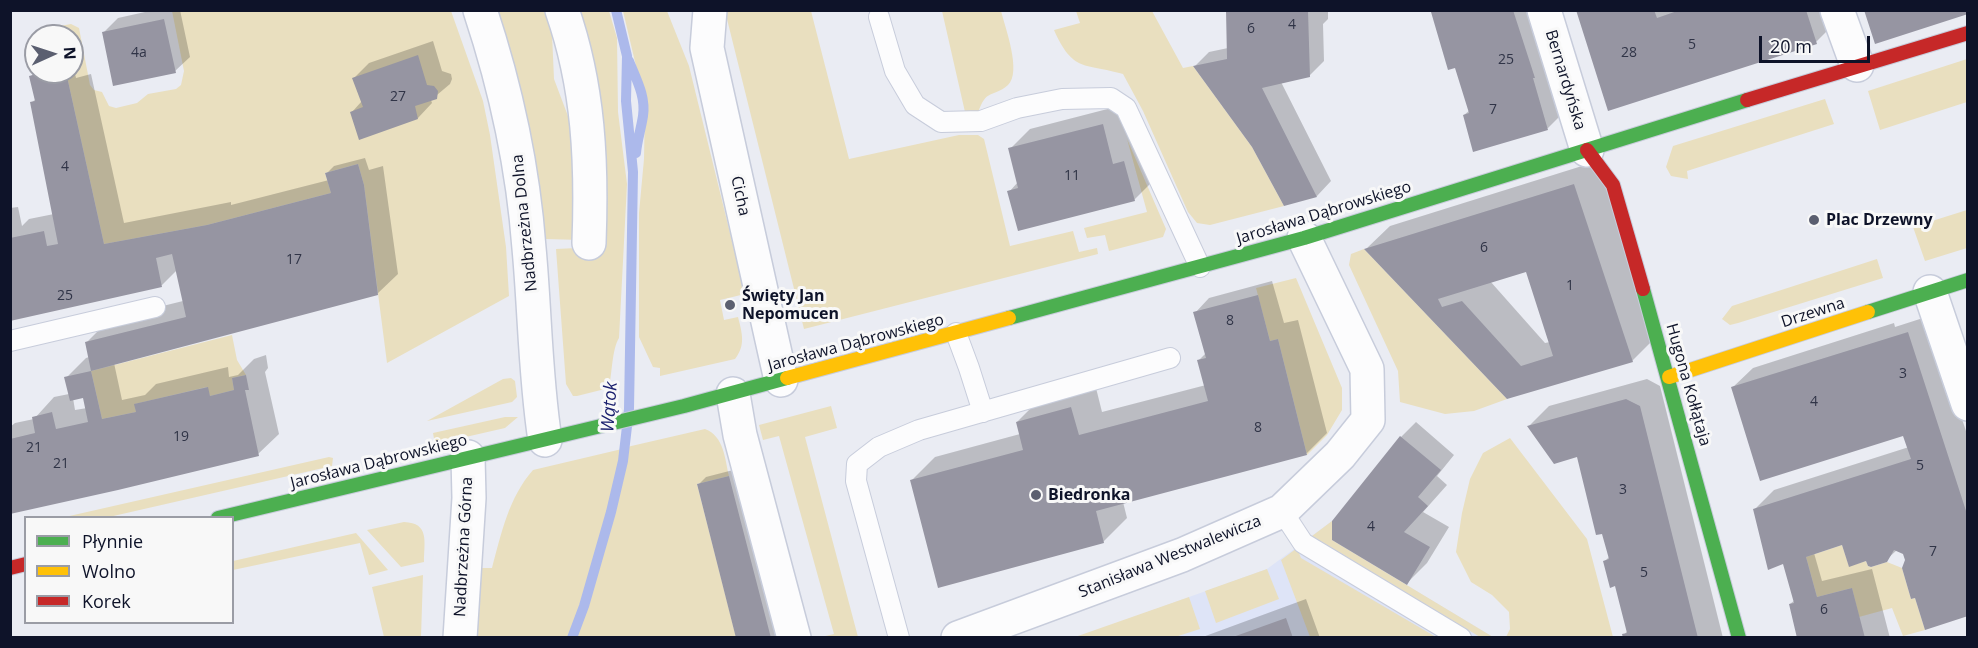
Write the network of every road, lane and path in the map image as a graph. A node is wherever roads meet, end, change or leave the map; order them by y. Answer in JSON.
{"nodes":[{"id":1,"x":480,"y":10,"type":"edge"},
{"id":2,"x":562,"y":10,"type":"edge"},
{"id":3,"x":710,"y":10,"type":"edge"},
{"id":4,"x":1544,"y":10,"type":"edge"},
{"id":5,"x":1837,"y":10,"type":"edge"},
{"id":6,"x":879,"y":17,"type":"dead end"},
{"id":7,"x":1968,"y":33,"type":"edge"},
{"id":8,"x":1857,"y":65,"type":"junction"},
{"id":9,"x":1587,"y":150,"type":"junction"},
{"id":10,"x":1304,"y":238,"type":"junction"},
{"id":11,"x":589,"y":243,"type":"dead end"},
{"id":12,"x":1200,"y":267,"type":"junction"},
{"id":13,"x":1968,"y":280,"type":"edge"},
{"id":14,"x":1930,"y":292,"type":"junction"},
{"id":15,"x":155,"y":307,"type":"dead end"},
{"id":16,"x":956,"y":333,"type":"junction"},
{"id":17,"x":10,"y":341,"type":"edge"},
{"id":18,"x":1170,"y":358,"type":"dead end"},
{"id":19,"x":1669,"y":377,"type":"junction"},
{"id":20,"x":781,"y":380,"type":"junction"},
{"id":21,"x":733,"y":394,"type":"junction"},
{"id":22,"x":1968,"y":404,"type":"edge"},
{"id":23,"x":983,"y":412,"type":"junction"},
{"id":24,"x":545,"y":440,"type":"junction"},
{"id":25,"x":468,"y":457,"type":"junction"},
{"id":26,"x":1282,"y":511,"type":"junction"},
{"id":27,"x":226,"y":516,"type":"edge"},
{"id":28,"x":460,"y":638,"type":"edge"},
{"id":29,"x":794,"y":638,"type":"edge"},
{"id":30,"x":898,"y":638,"type":"edge"},
{"id":31,"x":958,"y":638,"type":"edge"},
{"id":32,"x":1461,"y":638,"type":"edge"},
{"id":33,"x":1739,"y":638,"type":"edge"}],
"edges":[{"from":1,"to":24,"type":"street","name":"Nadbrzeżna Dolna"},
{"from":2,"to":11,"type":"street"},
{"from":3,"to":20,"type":"street","name":"Cicha"},
{"from":4,"to":9,"type":"street","name":"Bernardyńska"},
{"from":5,"to":8,"type":"street"},
{"from":6,"to":12,"type":"lane"},
{"from":7,"to":8,"type":"street","name":"Jarosława Dąbrowskiego"},
{"from":8,"to":9,"type":"street","name":"Jarosława Dąbrowskiego"},
{"from":9,"to":10,"type":"street","name":"Jarosława Dąbrowskiego"},
{"from":9,"to":19,"type":"street","name":"Hugona Kołłątaja"},
{"from":10,"to":12,"type":"street","name":"Jarosława Dąbrowskiego"},
{"from":10,"to":26,"type":"street","name":"Stanisława Westwalewicza"},
{"from":12,"to":16,"type":"street","name":"Jarosława Dąbrowskiego"},
{"from":13,"to":14,"type":"street","name":"Drzewna"},
{"from":14,"to":19,"type":"street","name":"Drzewna"},
{"from":14,"to":22,"type":"street"},
{"from":15,"to":17,"type":"lane"},
{"from":16,"to":20,"type":"street","name":"Jarosława Dąbrowskiego"},
{"from":16,"to":23,"type":"lane"},
{"from":18,"to":23,"type":"lane"},
{"from":19,"to":33,"type":"street","name":"Hugona Kołłątaja"},
{"from":20,"to":21,"type":"street","name":"Jarosława Dąbrowskiego"},
{"from":21,"to":24,"type":"street","name":"Jarosława Dąbrowskiego"},
{"from":21,"to":29,"type":"street"},
{"from":23,"to":30,"type":"lane"},
{"from":24,"to":25,"type":"street","name":"Jarosława Dąbrowskiego"},
{"from":25,"to":27,"type":"street","name":"Jarosława Dąbrowskiego"},
{"from":25,"to":28,"type":"street","name":"Nadbrzeżna Górna"},
{"from":26,"to":31,"type":"street","name":"Stanisława Westwalewicza"},
{"from":26,"to":32,"type":"lane"}]}
